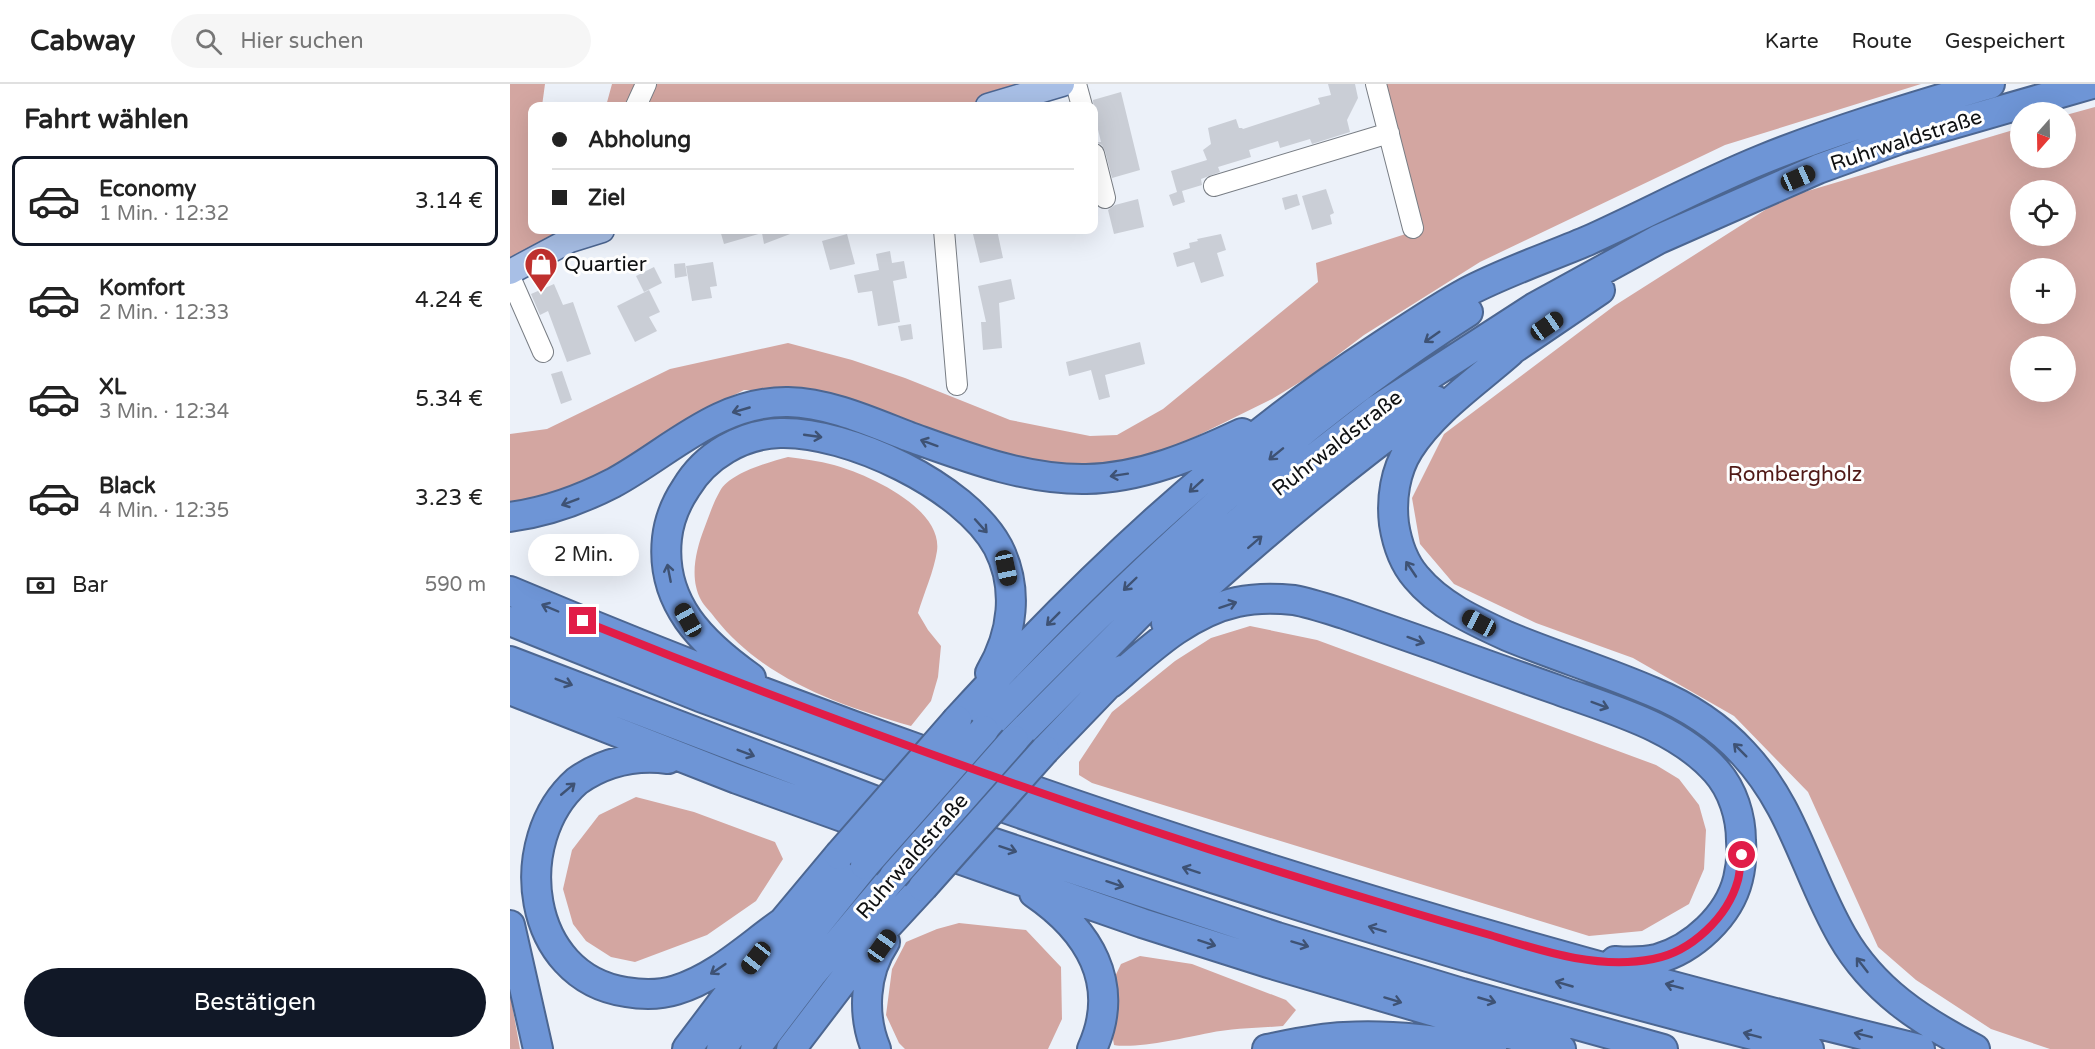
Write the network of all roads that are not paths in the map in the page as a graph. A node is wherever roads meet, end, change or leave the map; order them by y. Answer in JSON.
{"nodes":[{"id":1,"x":646,"y":84,"type":"edge"},
{"id":2,"x":1062,"y":84,"type":"edge"},
{"id":3,"x":1076,"y":84,"type":"edge"},
{"id":4,"x":1376,"y":84,"type":"edge"},
{"id":5,"x":1990,"y":84,"type":"edge"},
{"id":6,"x":2092,"y":84,"type":"edge"},
{"id":7,"x":638,"y":102,"type":"edge"},
{"id":8,"x":1001,"y":102,"type":"edge"},
{"id":9,"x":1081,"y":102,"type":"edge"},
{"id":10,"x":1389,"y":133,"type":"junction"},
{"id":11,"x":1098,"y":170,"type":"edge"},
{"id":12,"x":1215,"y":186,"type":"dead end"},
{"id":13,"x":1105,"y":198,"type":"dead end"},
{"id":14,"x":1716,"y":215,"type":"junction"},
{"id":15,"x":1413,"y":228,"type":"dead end"},
{"id":16,"x":944,"y":234,"type":"edge"},
{"id":17,"x":573,"y":235,"type":"edge"},
{"id":18,"x":1588,"y":240,"type":"junction"},
{"id":19,"x":510,"y":272,"type":"edge"},
{"id":20,"x":510,"y":277,"type":"edge"},
{"id":21,"x":543,"y":352,"type":"dead end"},
{"id":22,"x":1510,"y":352,"type":"junction"},
{"id":23,"x":957,"y":386,"type":"dead end"},
{"id":24,"x":1289,"y":408,"type":"junction"},
{"id":25,"x":510,"y":517,"type":"edge"},
{"id":26,"x":510,"y":591,"type":"edge"},
{"id":27,"x":510,"y":621,"type":"edge"},
{"id":28,"x":510,"y":661,"type":"edge"},
{"id":29,"x":1111,"y":683,"type":"junction"},
{"id":30,"x":510,"y":690,"type":"edge"},
{"id":31,"x":819,"y":714,"type":"junction"},
{"id":32,"x":957,"y":720,"type":"junction"},
{"id":33,"x":715,"y":770,"type":"junction"},
{"id":34,"x":992,"y":871,"type":"junction"},
{"id":35,"x":923,"y":887,"type":"junction"},
{"id":36,"x":783,"y":922,"type":"junction"},
{"id":37,"x":510,"y":925,"type":"edge"},
{"id":38,"x":1557,"y":956,"type":"junction"},
{"id":39,"x":538,"y":1049,"type":"edge"},
{"id":40,"x":687,"y":1049,"type":"edge"},
{"id":41,"x":722,"y":1049,"type":"edge"},
{"id":42,"x":755,"y":1049,"type":"edge"},
{"id":43,"x":791,"y":1049,"type":"edge"},
{"id":44,"x":876,"y":1049,"type":"edge"},
{"id":45,"x":1092,"y":1049,"type":"edge"},
{"id":46,"x":1267,"y":1049,"type":"edge"},
{"id":47,"x":1492,"y":1049,"type":"edge"},
{"id":48,"x":1561,"y":1049,"type":"edge"},
{"id":49,"x":1663,"y":1049,"type":"edge"},
{"id":50,"x":1809,"y":1049,"type":"edge"},
{"id":51,"x":1920,"y":1049,"type":"edge"},
{"id":52,"x":1975,"y":1049,"type":"edge"}],
"edges":[{"from":1,"to":7,"type":"street"},
{"from":2,"to":8,"type":"main road"},
{"from":3,"to":9,"type":"street"},
{"from":4,"to":10,"type":"street"},
{"from":5,"to":18,"type":"highway","name":"Ruhrwaldstraße"},
{"from":6,"to":14,"type":"highway","name":"Ruhrwaldstraße"},
{"from":10,"to":12,"type":"street"},
{"from":10,"to":15,"type":"street"},
{"from":11,"to":13,"type":"street"},
{"from":14,"to":22,"type":"highway"},
{"from":14,"to":42,"type":"highway","name":"Ruhrwaldstraße","bridge":true},
{"from":16,"to":23,"type":"street"},
{"from":17,"to":19,"type":"main road"},
{"from":18,"to":24,"type":"highway"},
{"from":18,"to":41,"type":"highway","one_way":true,"bridge":true},
{"from":20,"to":21,"type":"street"},
{"from":29,"to":22,"type":"highway","one_way":true},
{"from":52,"to":22,"type":"highway","one_way":true},
{"from":24,"to":25,"type":"highway","one_way":true},
{"from":24,"to":32,"type":"highway","one_way":true},
{"from":31,"to":26,"type":"highway","one_way":true},
{"from":50,"to":27,"type":"highway","one_way":true},
{"from":28,"to":49,"type":"highway","one_way":true},
{"from":29,"to":35,"type":"highway","bridge":true},
{"from":29,"to":38,"type":"highway","one_way":true},
{"from":30,"to":33,"type":"highway"},
{"from":31,"to":32,"type":"highway","one_way":true},
{"from":31,"to":38,"type":"highway"},
{"from":32,"to":36,"type":"highway","bridge":true},
{"from":33,"to":34,"type":"highway"},
{"from":36,"to":33,"type":"highway","one_way":true},
{"from":34,"to":45,"type":"highway"},
{"from":34,"to":48,"type":"highway","one_way":true},
{"from":35,"to":43,"type":"highway"},
{"from":35,"to":44,"type":"highway"},
{"from":36,"to":40,"type":"highway"},
{"from":37,"to":39,"type":"highway"},
{"from":51,"to":38,"type":"highway","one_way":true},
{"from":46,"to":47,"type":"highway"}]}
